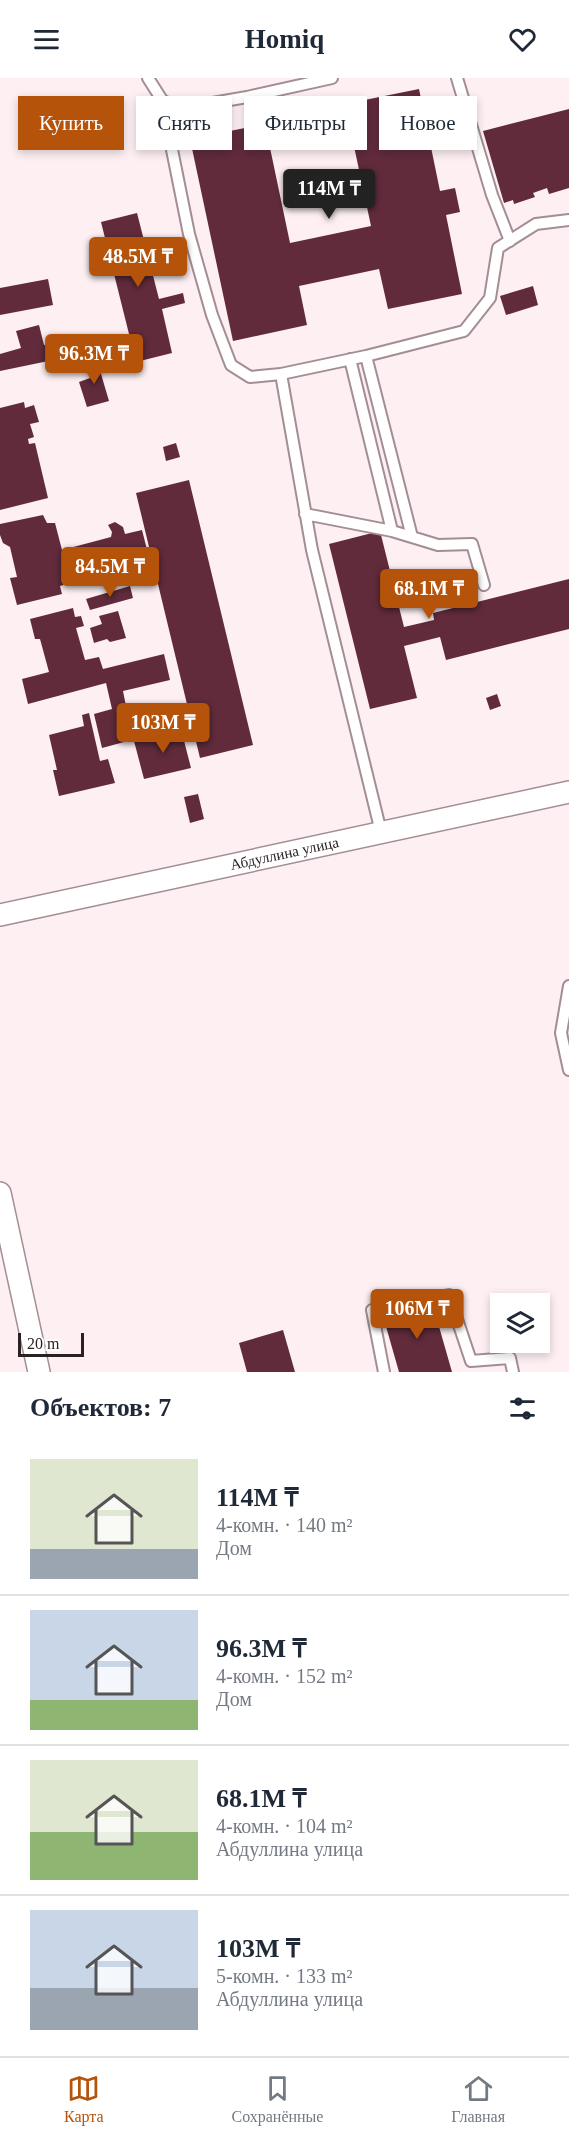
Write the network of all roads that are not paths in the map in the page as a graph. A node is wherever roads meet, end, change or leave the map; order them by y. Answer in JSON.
{"nodes":[{"id":1,"x":148,"y":78,"type":"edge"},
{"id":2,"x":332,"y":78,"type":"edge"},
{"id":3,"x":457,"y":78,"type":"edge"},
{"id":4,"x":159,"y":96,"type":"edge"},
{"id":5,"x":232,"y":100,"type":"edge"},
{"id":6,"x":172,"y":150,"type":"edge"},
{"id":7,"x":569,"y":220,"type":"edge"},
{"id":8,"x":510,"y":241,"type":"junction"},
{"id":9,"x":366,"y":356,"type":"junction"},
{"id":10,"x":350,"y":360,"type":"junction"},
{"id":11,"x":281,"y":374,"type":"junction"},
{"id":12,"x":304,"y":514,"type":"junction"},
{"id":13,"x":392,"y":531,"type":"junction"},
{"id":14,"x":412,"y":537,"type":"junction"},
{"id":15,"x":484,"y":585,"type":"dead end"},
{"id":16,"x":569,"y":792,"type":"edge"},
{"id":17,"x":381,"y":832,"type":"junction"},
{"id":18,"x":0,"y":915,"type":"edge"},
{"id":19,"x":569,"y":986,"type":"edge"},
{"id":20,"x":569,"y":1070,"type":"edge"},
{"id":21,"x":0,"y":1193,"type":"edge"},
{"id":22,"x":39,"y":1372,"type":"edge"},
{"id":23,"x":384,"y":1372,"type":"edge"},
{"id":24,"x":513,"y":1372,"type":"edge"}],
"edges":[{"from":1,"to":4,"type":"lane"},
{"from":2,"to":5,"type":"lane"},
{"from":3,"to":8,"type":"lane"},
{"from":6,"to":11,"type":"lane"},
{"from":7,"to":8,"type":"lane"},
{"from":8,"to":9,"type":"lane"},
{"from":9,"to":10,"type":"lane"},
{"from":9,"to":14,"type":"lane"},
{"from":10,"to":11,"type":"lane"},
{"from":10,"to":13,"type":"lane"},
{"from":11,"to":12,"type":"lane"},
{"from":12,"to":13,"type":"lane"},
{"from":12,"to":17,"type":"lane"},
{"from":13,"to":14,"type":"lane"},
{"from":14,"to":15,"type":"lane"},
{"from":16,"to":17,"type":"street","name":"Абдуллина улица"},
{"from":17,"to":18,"type":"street","name":"Абдуллина улица"},
{"from":19,"to":20,"type":"lane"},
{"from":21,"to":22,"type":"street"},
{"from":23,"to":24,"type":"lane"}]}
